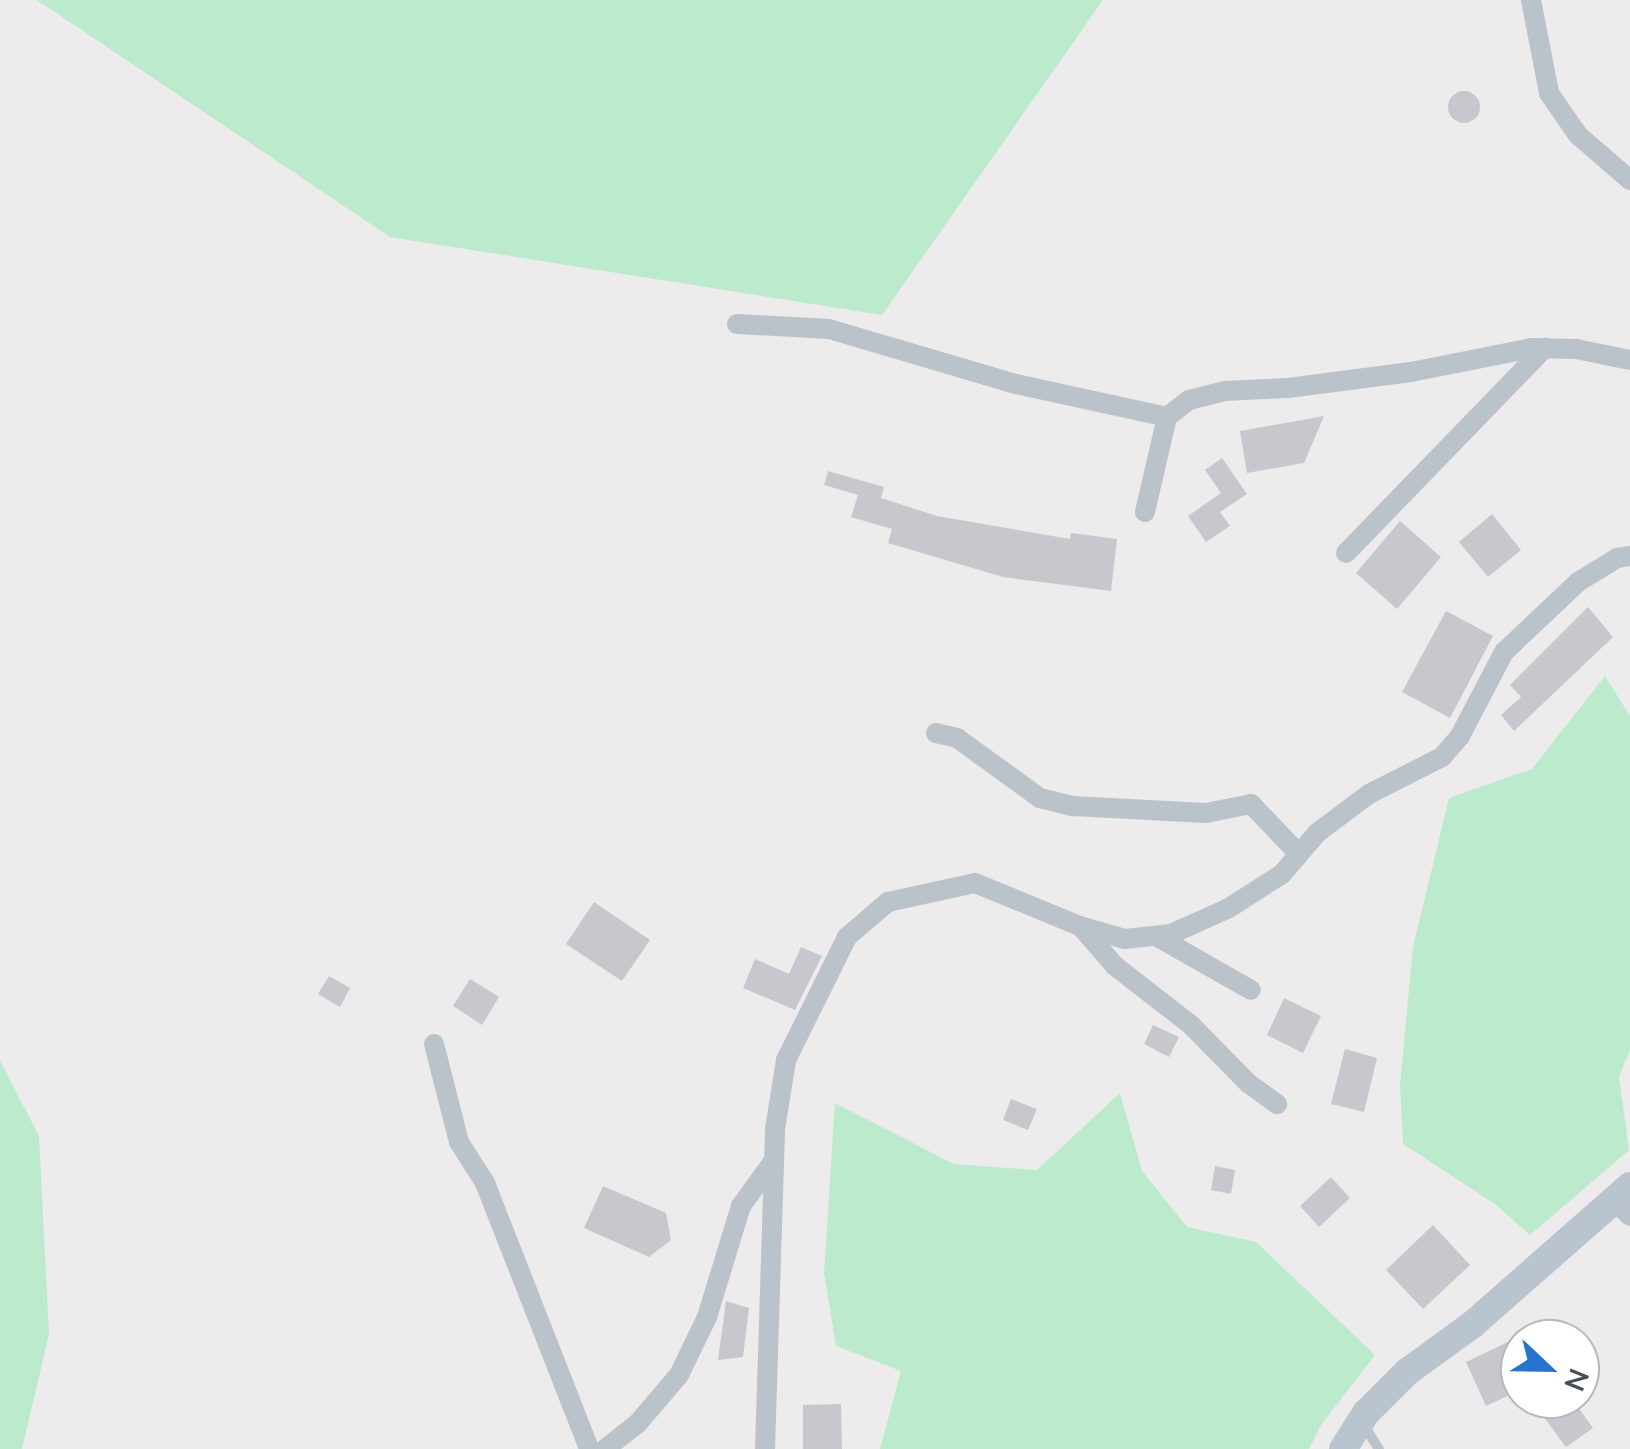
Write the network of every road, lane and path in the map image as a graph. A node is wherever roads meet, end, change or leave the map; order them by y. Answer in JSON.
{"nodes":[{"id":1,"x":1531,"y":0,"type":"edge"},
{"id":2,"x":1630,"y":180,"type":"edge"},
{"id":3,"x":737,"y":324,"type":"dead end"},
{"id":4,"x":1545,"y":348,"type":"junction"},
{"id":5,"x":1630,"y":360,"type":"edge"},
{"id":6,"x":1166,"y":416,"type":"junction"},
{"id":7,"x":1144,"y":512,"type":"dead end"},
{"id":8,"x":1346,"y":553,"type":"dead end"},
{"id":9,"x":1630,"y":556,"type":"edge"},
{"id":10,"x":936,"y":733,"type":"dead end"},
{"id":11,"x":1299,"y":854,"type":"junction"},
{"id":12,"x":1080,"y":926,"type":"junction"},
{"id":13,"x":1156,"y":936,"type":"junction"},
{"id":14,"x":1251,"y":990,"type":"dead end"},
{"id":15,"x":434,"y":1044,"type":"dead end"},
{"id":16,"x":1277,"y":1104,"type":"dead end"},
{"id":17,"x":772,"y":1164,"type":"junction"},
{"id":18,"x":1625,"y":1201,"type":"edge"},
{"id":19,"x":1361,"y":1421,"type":"junction"},
{"id":20,"x":589,"y":1449,"type":"edge"},
{"id":21,"x":606,"y":1449,"type":"edge"},
{"id":22,"x":766,"y":1449,"type":"edge"},
{"id":23,"x":1343,"y":1449,"type":"edge"},
{"id":24,"x":1380,"y":1449,"type":"edge"}],
"edges":[{"from":1,"to":2,"type":"street"},
{"from":3,"to":6,"type":"street"},
{"from":4,"to":5,"type":"street"},
{"from":4,"to":6,"type":"street"},
{"from":4,"to":8,"type":"street"},
{"from":6,"to":7,"type":"street"},
{"from":9,"to":11,"type":"street"},
{"from":10,"to":11,"type":"street"},
{"from":11,"to":13,"type":"street"},
{"from":12,"to":13,"type":"street"},
{"from":12,"to":16,"type":"street"},
{"from":12,"to":17,"type":"street"},
{"from":13,"to":14,"type":"street"},
{"from":15,"to":20,"type":"street"},
{"from":17,"to":21,"type":"street"},
{"from":17,"to":22,"type":"street"},
{"from":18,"to":19,"type":"street"},
{"from":19,"to":23,"type":"street"},
{"from":19,"to":24,"type":"lane"}]}
